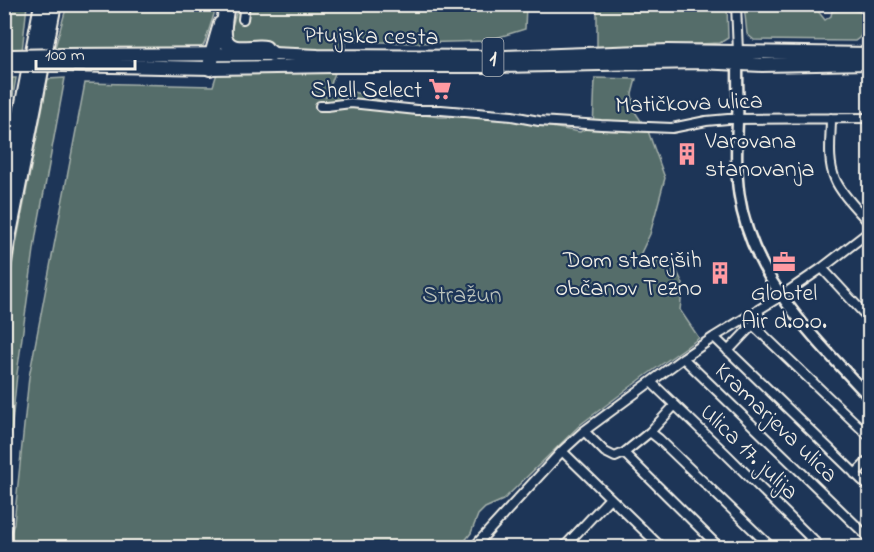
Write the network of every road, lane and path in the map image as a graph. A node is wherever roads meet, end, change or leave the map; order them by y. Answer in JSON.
{"nodes":[{"id":1,"x":35,"y":4,"type":"edge"},
{"id":2,"x":42,"y":4,"type":"edge"},
{"id":3,"x":54,"y":4,"type":"edge"},
{"id":4,"x":59,"y":4,"type":"edge"},
{"id":5,"x":245,"y":4,"type":"edge"},
{"id":6,"x":736,"y":4,"type":"edge"},
{"id":7,"x":226,"y":7,"type":"edge"},
{"id":8,"x":243,"y":19,"type":"dead end"},
{"id":9,"x":43,"y":31,"type":"junction"},
{"id":10,"x":272,"y":54,"type":"junction"},
{"id":11,"x":870,"y":54,"type":"edge"},
{"id":12,"x":738,"y":58,"type":"junction"},
{"id":13,"x":8,"y":61,"type":"edge"},
{"id":14,"x":211,"y":61,"type":"junction"},
{"id":15,"x":870,"y":63,"type":"edge"},
{"id":16,"x":320,"y":106,"type":"dead end"},
{"id":17,"x":831,"y":118,"type":"junction"},
{"id":18,"x":870,"y":118,"type":"edge"},
{"id":19,"x":737,"y":120,"type":"junction"},
{"id":20,"x":4,"y":202,"type":"edge"},
{"id":21,"x":870,"y":224,"type":"edge"},
{"id":22,"x":870,"y":231,"type":"edge"},
{"id":23,"x":4,"y":259,"type":"edge"},
{"id":24,"x":822,"y":268,"type":"junction"},
{"id":25,"x":781,"y":296,"type":"junction"},
{"id":26,"x":758,"y":310,"type":"junction"},
{"id":27,"x":869,"y":318,"type":"edge"},
{"id":28,"x":753,"y":325,"type":"junction"},
{"id":29,"x":714,"y":337,"type":"junction"},
{"id":30,"x":728,"y":351,"type":"junction"},
{"id":31,"x":683,"y":358,"type":"junction"},
{"id":32,"x":651,"y":382,"type":"junction"},
{"id":33,"x":870,"y":398,"type":"edge"},
{"id":34,"x":675,"y":405,"type":"junction"},
{"id":35,"x":585,"y":431,"type":"junction"},
{"id":36,"x":650,"y":432,"type":"junction"},
{"id":37,"x":870,"y":437,"type":"edge"},
{"id":38,"x":562,"y":451,"type":"junction"},
{"id":39,"x":624,"y":453,"type":"junction"},
{"id":40,"x":870,"y":459,"type":"edge"},
{"id":41,"x":855,"y":474,"type":"junction"},
{"id":42,"x":870,"y":489,"type":"edge"},
{"id":43,"x":610,"y":498,"type":"junction"},
{"id":44,"x":812,"y":538,"type":"junction"},
{"id":45,"x":870,"y":539,"type":"edge"},
{"id":46,"x":473,"y":548,"type":"edge"},
{"id":47,"x":563,"y":548,"type":"edge"},
{"id":48,"x":662,"y":548,"type":"edge"},
{"id":49,"x":720,"y":548,"type":"edge"},
{"id":50,"x":772,"y":548,"type":"edge"},
{"id":51,"x":803,"y":548,"type":"edge"},
{"id":52,"x":821,"y":548,"type":"edge"}],
"edges":[{"from":1,"to":9,"type":"highway"},
{"from":2,"to":9,"type":"highway"},
{"from":3,"to":9,"type":"highway"},
{"from":4,"to":9,"type":"highway"},
{"from":5,"to":8,"type":"street"},
{"from":6,"to":12,"type":"street"},
{"from":7,"to":10,"type":"highway"},
{"from":7,"to":14,"type":"highway"},
{"from":9,"to":20,"type":"highway"},
{"from":9,"to":23,"type":"highway"},
{"from":10,"to":12,"type":"main road","name":"Ptujska cesta","number":"1"},
{"from":10,"to":14,"type":"main road","name":"Ptujska cesta","number":"1"},
{"from":11,"to":12,"type":"main road","name":"Ptujska cesta","number":"1"},
{"from":12,"to":14,"type":"main road","name":"Ptujska cesta","number":"1"},
{"from":12,"to":15,"type":"main road","name":"Ptujska cesta","number":"1"},
{"from":12,"to":19,"type":"street"},
{"from":13,"to":14,"type":"main road","name":"Ptujska cesta","number":"1","bridge":true},
{"from":16,"to":19,"type":"street","name":"Matičkova ulica"},
{"from":17,"to":18,"type":"street","name":"Matičkova ulica"},
{"from":17,"to":19,"type":"street","name":"Matičkova ulica"},
{"from":17,"to":21,"type":"street"},
{"from":19,"to":25,"type":"street"},
{"from":22,"to":24,"type":"street"},
{"from":24,"to":25,"type":"street"},
{"from":24,"to":27,"type":"street"},
{"from":25,"to":26,"type":"street"},
{"from":25,"to":33,"type":"street"},
{"from":26,"to":28,"type":"street"},
{"from":26,"to":29,"type":"street"},
{"from":28,"to":30,"type":"street"},
{"from":28,"to":37,"type":"street"},
{"from":29,"to":30,"type":"street"},
{"from":29,"to":31,"type":"street"},
{"from":30,"to":41,"type":"street"},
{"from":31,"to":32,"type":"street"},
{"from":31,"to":45,"type":"street","name":"Kramarjeva ulica"},
{"from":32,"to":34,"type":"street","name":"Ulica 17. julija"},
{"from":32,"to":35,"type":"street"},
{"from":34,"to":36,"type":"street"},
{"from":34,"to":44,"type":"street","name":"Ulica 17. julija"},
{"from":35,"to":38,"type":"street"},
{"from":35,"to":39,"type":"street"},
{"from":36,"to":39,"type":"street"},
{"from":36,"to":50,"type":"street"},
{"from":38,"to":43,"type":"street"},
{"from":38,"to":46,"type":"street"},
{"from":39,"to":49,"type":"street"},
{"from":40,"to":41,"type":"street"},
{"from":41,"to":42,"type":"street"},
{"from":43,"to":47,"type":"street"},
{"from":43,"to":48,"type":"street"},
{"from":44,"to":51,"type":"street"},
{"from":44,"to":52,"type":"street","name":"Ulica 17. julija"}]}
